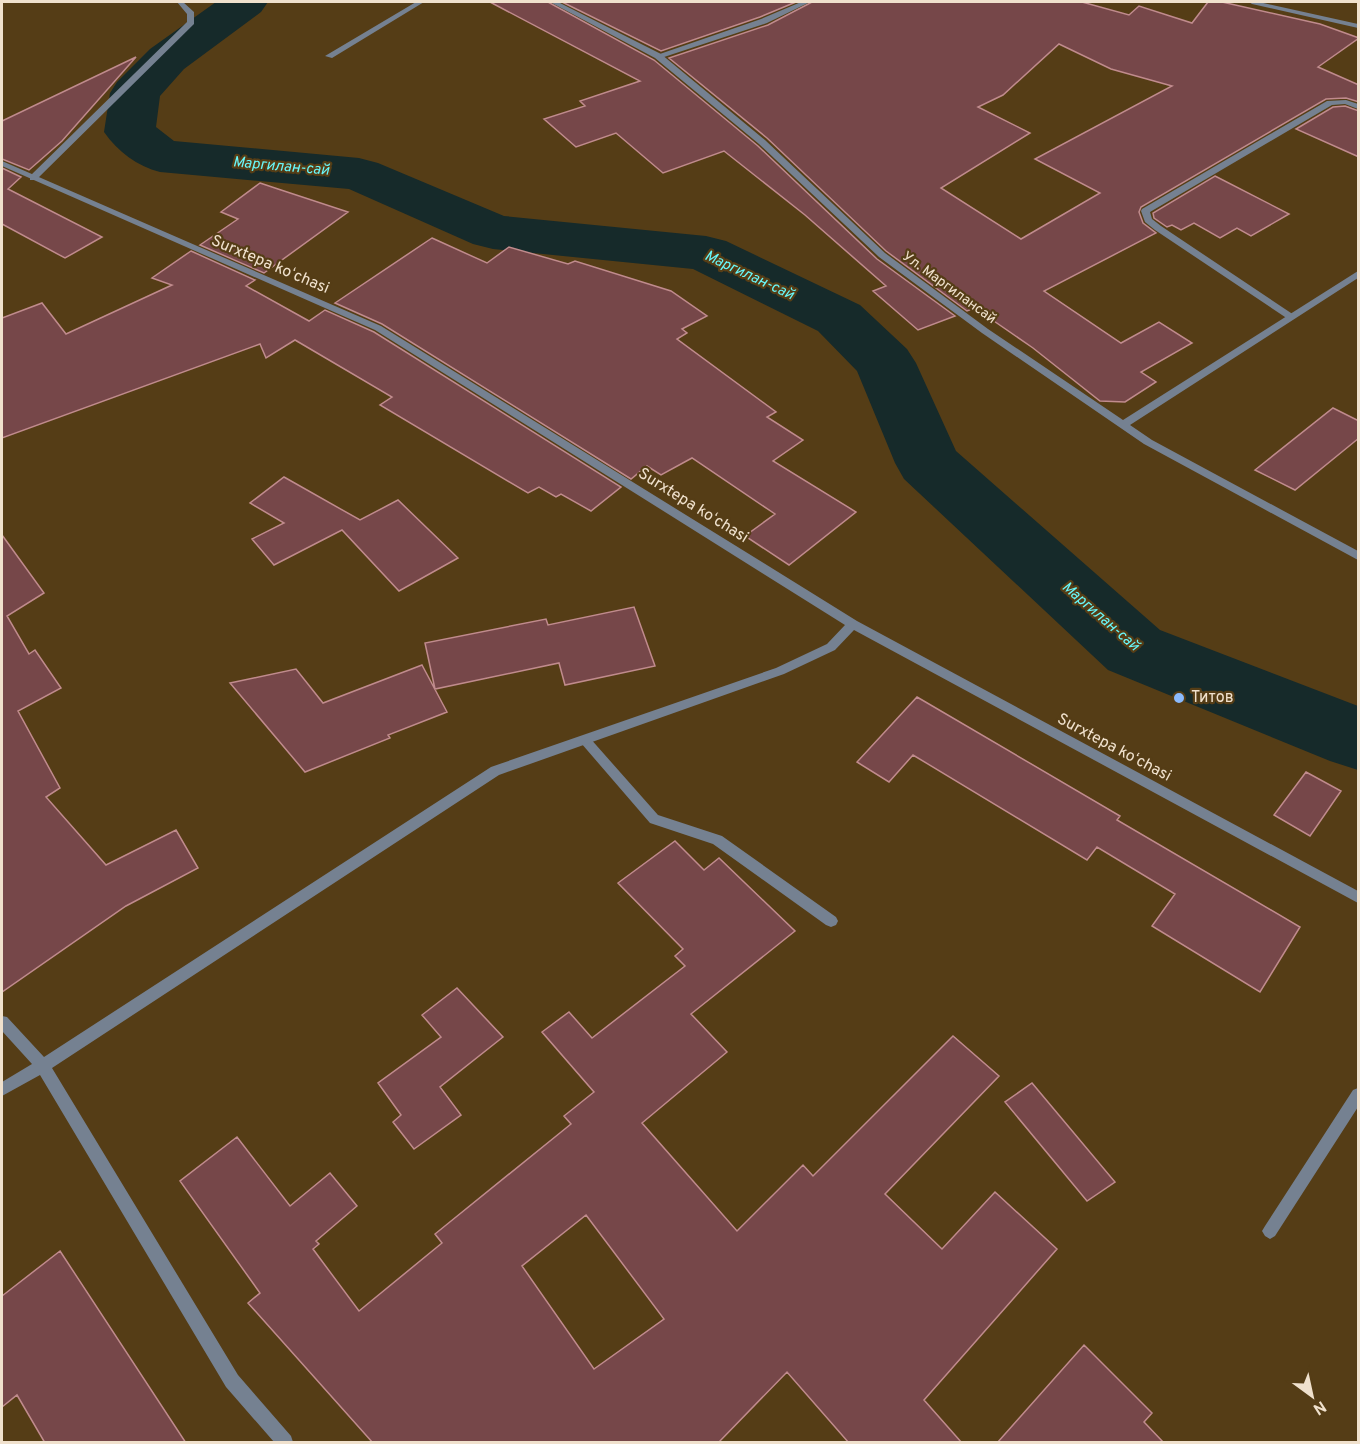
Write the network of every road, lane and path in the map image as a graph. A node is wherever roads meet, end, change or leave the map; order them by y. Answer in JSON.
{"nodes":[{"id":1,"x":180,"y":2,"type":"edge"},
{"id":2,"x":420,"y":2,"type":"edge"},
{"id":3,"x":554,"y":2,"type":"edge"},
{"id":4,"x":806,"y":2,"type":"edge"},
{"id":5,"x":1252,"y":2,"type":"edge"},
{"id":6,"x":1359,"y":26,"type":"edge"},
{"id":7,"x":329,"y":56,"type":"dead end"},
{"id":8,"x":658,"y":56,"type":"junction"},
{"id":9,"x":1359,"y":107,"type":"edge"},
{"id":10,"x":2,"y":163,"type":"edge"},
{"id":11,"x":33,"y":178,"type":"junction"},
{"id":12,"x":1359,"y":274,"type":"edge"},
{"id":13,"x":1292,"y":317,"type":"junction"},
{"id":14,"x":1122,"y":424,"type":"junction"},
{"id":15,"x":1359,"y":556,"type":"edge"},
{"id":16,"x":853,"y":624,"type":"junction"},
{"id":17,"x":585,"y":740,"type":"junction"},
{"id":18,"x":1359,"y":897,"type":"edge"},
{"id":19,"x":831,"y":921,"type":"dead end"},
{"id":20,"x":2,"y":1022,"type":"edge"},
{"id":21,"x":43,"y":1066,"type":"junction"},
{"id":22,"x":2,"y":1089,"type":"edge"},
{"id":23,"x":1359,"y":1095,"type":"edge"},
{"id":24,"x":1270,"y":1231,"type":"dead end"},
{"id":25,"x":285,"y":1443,"type":"edge"}],
"edges":[{"from":1,"to":11,"type":"street"},
{"from":2,"to":7,"type":"street"},
{"from":3,"to":8,"type":"street","name":"Ул. Маргилансай"},
{"from":4,"to":8,"type":"street"},
{"from":5,"to":6,"type":"street"},
{"from":8,"to":14,"type":"street","name":"Ул. Маргилансай"},
{"from":9,"to":13,"type":"street"},
{"from":10,"to":11,"type":"street","name":"Surxtepa koʻchasi"},
{"from":11,"to":16,"type":"street","name":"Surxtepa koʻchasi"},
{"from":12,"to":13,"type":"street"},
{"from":13,"to":14,"type":"street"},
{"from":14,"to":15,"type":"street","name":"Ул. Маргилансай"},
{"from":16,"to":17,"type":"street"},
{"from":16,"to":18,"type":"street","name":"Surxtepa koʻchasi"},
{"from":17,"to":19,"type":"street"},
{"from":17,"to":21,"type":"street"},
{"from":20,"to":21,"type":"street"},
{"from":21,"to":22,"type":"street"},
{"from":21,"to":25,"type":"street"},
{"from":23,"to":24,"type":"street"}]}
